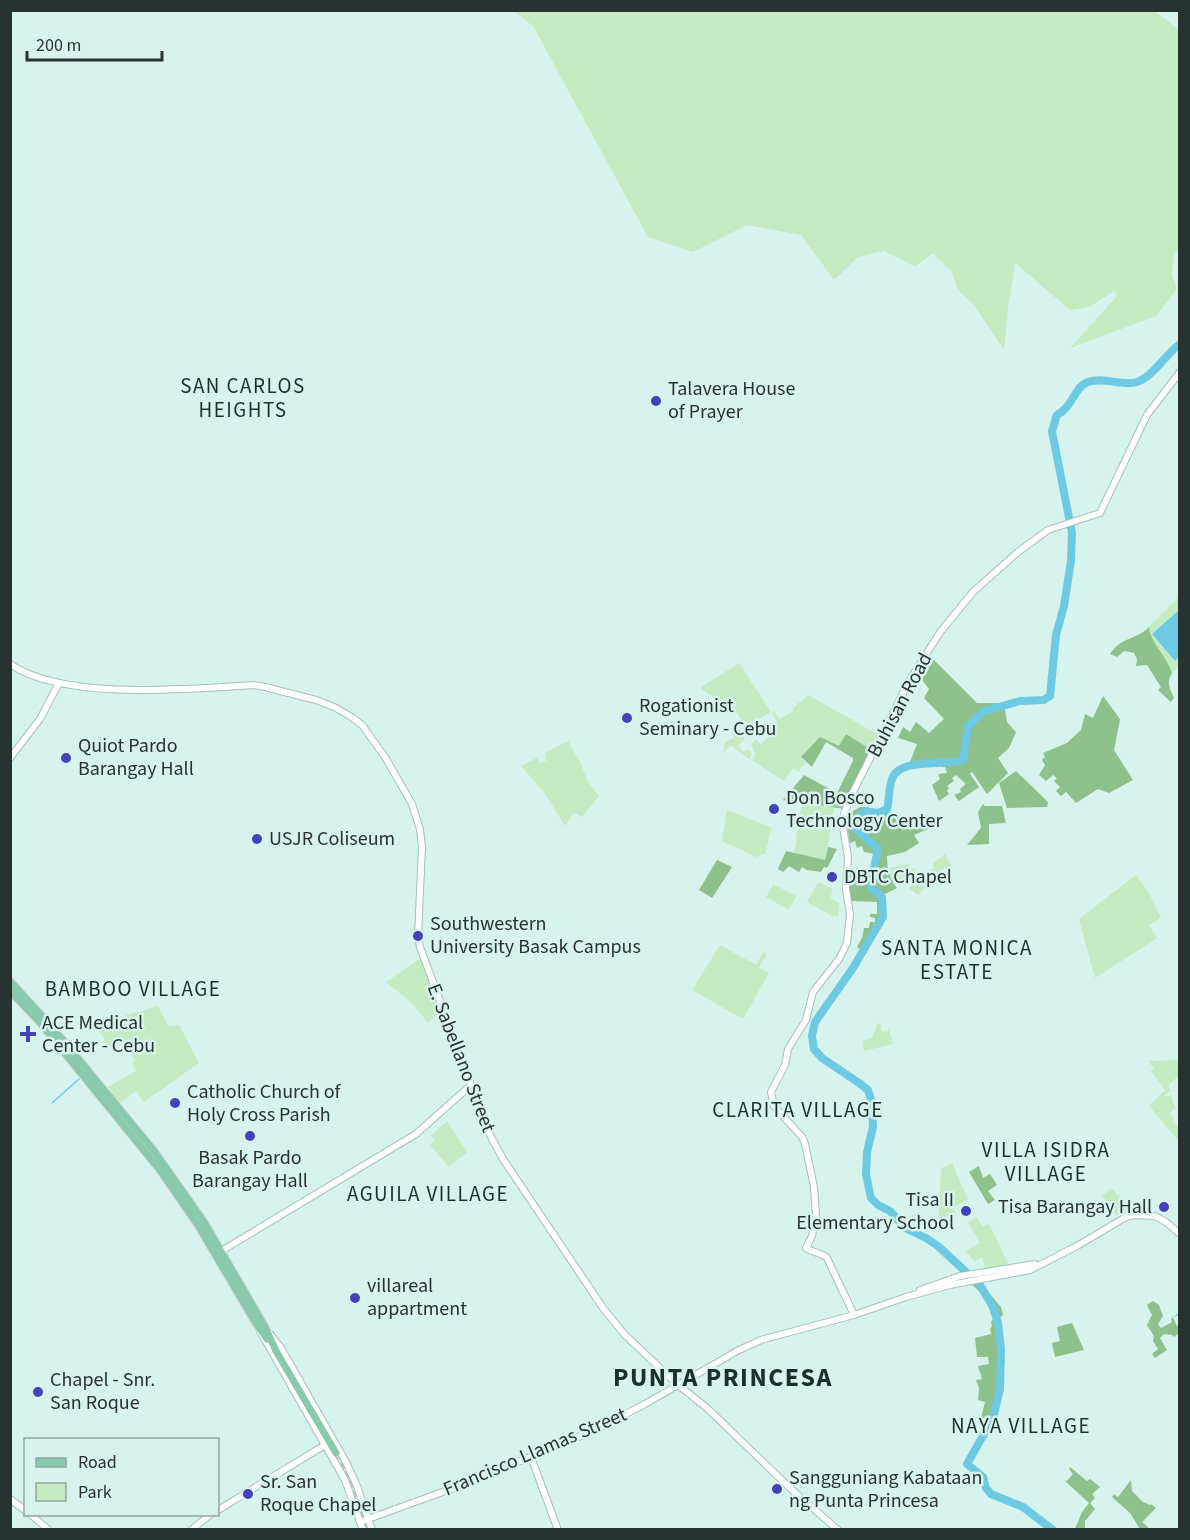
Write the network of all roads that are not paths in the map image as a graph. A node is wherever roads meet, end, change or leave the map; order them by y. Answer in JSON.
{"nodes":[{"id":1,"x":1179,"y":372,"type":"edge"},
{"id":2,"x":10,"y":664,"type":"edge"},
{"id":3,"x":59,"y":683,"type":"junction"},
{"id":4,"x":10,"y":758,"type":"edge"},
{"id":5,"x":10,"y":981,"type":"edge"},
{"id":6,"x":10,"y":991,"type":"edge"},
{"id":7,"x":471,"y":1085,"type":"junction"},
{"id":8,"x":134,"y":1133,"type":"junction"},
{"id":9,"x":1179,"y":1234,"type":"edge"},
{"id":10,"x":218,"y":1253,"type":"junction"},
{"id":11,"x":854,"y":1315,"type":"junction"},
{"id":12,"x":262,"y":1327,"type":"junction"},
{"id":13,"x":678,"y":1385,"type":"junction"},
{"id":14,"x":325,"y":1445,"type":"junction"},
{"id":15,"x":336,"y":1453,"type":"tunnel mouth"},
{"id":16,"x":531,"y":1457,"type":"junction"},
{"id":17,"x":10,"y":1499,"type":"edge"},
{"id":18,"x":219,"y":1509,"type":"edge"},
{"id":19,"x":24,"y":1510,"type":"edge"},
{"id":20,"x":31,"y":1516,"type":"edge"},
{"id":21,"x":210,"y":1516,"type":"edge"},
{"id":22,"x":369,"y":1519,"type":"junction"},
{"id":23,"x":362,"y":1526,"type":"edge"},
{"id":24,"x":49,"y":1530,"type":"edge"},
{"id":25,"x":191,"y":1530,"type":"edge"},
{"id":26,"x":372,"y":1530,"type":"edge"},
{"id":27,"x":558,"y":1530,"type":"edge"},
{"id":28,"x":838,"y":1530,"type":"edge"}],
"edges":[{"from":1,"to":11,"type":"street","name":"Buhisan Road"},
{"from":2,"to":3,"type":"street","name":"E. Sabellano Street"},
{"from":3,"to":4,"type":"street"},
{"from":3,"to":7,"type":"street","name":"E. Sabellano Street"},
{"from":5,"to":8,"type":"main road"},
{"from":6,"to":8,"type":"main road"},
{"from":7,"to":10,"type":"street"},
{"from":7,"to":13,"type":"street","name":"E. Sabellano Street"},
{"from":8,"to":10,"type":"main road"},
{"from":9,"to":11,"type":"street","name":"Francisco Llamas Street"},
{"from":10,"to":12,"type":"main road"},
{"from":11,"to":13,"type":"street","name":"Francisco Llamas Street"},
{"from":12,"to":14,"type":"street"},
{"from":12,"to":15,"type":"main road"},
{"from":12,"to":22,"type":"street"},
{"from":13,"to":16,"type":"street","name":"Francisco Llamas Street"},
{"from":13,"to":28,"type":"street","name":"E. Sabellano Street"},
{"from":14,"to":18,"type":"street"},
{"from":14,"to":23,"type":"street"},
{"from":16,"to":22,"type":"street","name":"Francisco Llamas Street"},
{"from":16,"to":27,"type":"street"},
{"from":17,"to":19,"type":"street"},
{"from":20,"to":24,"type":"street"},
{"from":21,"to":25,"type":"street"},
{"from":22,"to":23,"type":"street","name":"Francisco Llamas Street"},
{"from":22,"to":26,"type":"street"}]}
